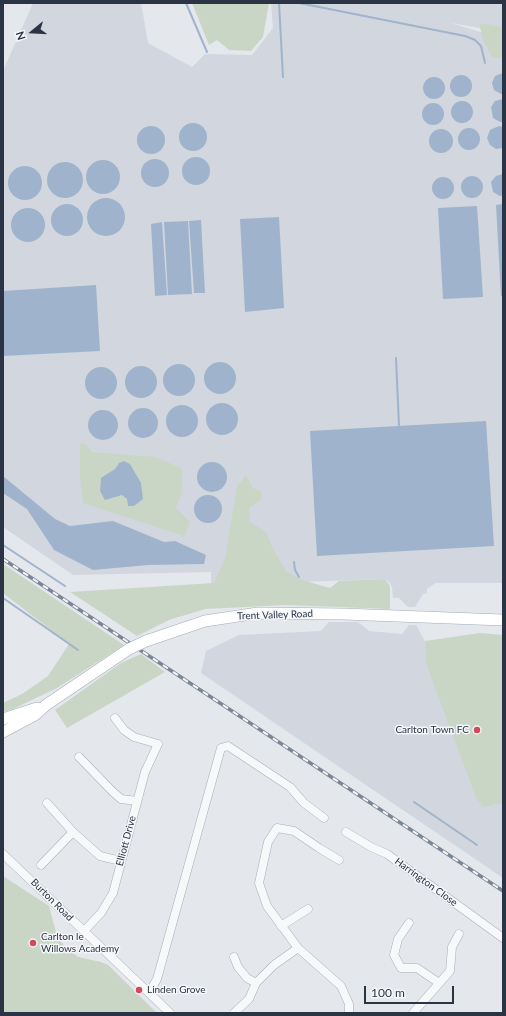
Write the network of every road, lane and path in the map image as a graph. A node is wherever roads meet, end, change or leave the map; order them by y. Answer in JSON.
{"nodes":[{"id":1,"x":503,"y":620,"type":"edge"},
{"id":2,"x":46,"y":705,"type":"junction"},
{"id":3,"x":115,"y":718,"type":"dead end"},
{"id":4,"x":3,"y":719,"type":"edge"},
{"id":5,"x":3,"y":732,"type":"edge"},
{"id":6,"x":79,"y":757,"type":"dead end"},
{"id":7,"x":137,"y":801,"type":"junction"},
{"id":8,"x":47,"y":803,"type":"dead end"},
{"id":9,"x":324,"y":818,"type":"dead end"},
{"id":10,"x":73,"y":832,"type":"junction"},
{"id":11,"x":346,"y":832,"type":"dead end"},
{"id":12,"x":3,"y":854,"type":"edge"},
{"id":13,"x":340,"y":860,"type":"dead end"},
{"id":14,"x":121,"y":862,"type":"junction"},
{"id":15,"x":41,"y":865,"type":"dead end"},
{"id":16,"x":308,"y":909,"type":"dead end"},
{"id":17,"x":409,"y":923,"type":"dead end"},
{"id":18,"x":281,"y":926,"type":"junction"},
{"id":19,"x":84,"y":931,"type":"junction"},
{"id":20,"x":459,"y":934,"type":"dead end"},
{"id":21,"x":503,"y":938,"type":"edge"},
{"id":22,"x":298,"y":948,"type":"junction"},
{"id":23,"x":233,"y":963,"type":"dead end"},
{"id":24,"x":256,"y":983,"type":"junction"},
{"id":25,"x":439,"y":983,"type":"junction"},
{"id":26,"x":149,"y":994,"type":"junction"},
{"id":27,"x":419,"y":1012,"type":"edge"},
{"id":28,"x":170,"y":1013,"type":"edge"},
{"id":29,"x":234,"y":1013,"type":"edge"},
{"id":30,"x":349,"y":1013,"type":"edge"}],
"edges":[{"from":1,"to":2,"type":"main road","name":"Trent Valley Road","bridge":true},
{"from":2,"to":4,"type":"main road","name":"Trent Valley Road"},
{"from":2,"to":5,"type":"main road","name":"Trent Valley Road"},
{"from":3,"to":7,"type":"street","name":"Elliott Drive"},
{"from":6,"to":7,"type":"street"},
{"from":7,"to":14,"type":"street","name":"Elliott Drive"},
{"from":8,"to":10,"type":"street"},
{"from":9,"to":26,"type":"street"},
{"from":10,"to":14,"type":"street"},
{"from":10,"to":15,"type":"street"},
{"from":11,"to":21,"type":"street","name":"Harrington Close"},
{"from":12,"to":19,"type":"street","name":"Burton Road"},
{"from":13,"to":18,"type":"street"},
{"from":14,"to":19,"type":"street","name":"Elliott Drive"},
{"from":16,"to":18,"type":"street"},
{"from":17,"to":25,"type":"street"},
{"from":18,"to":22,"type":"street"},
{"from":19,"to":26,"type":"street","name":"Burton Road"},
{"from":20,"to":25,"type":"street"},
{"from":22,"to":24,"type":"street"},
{"from":22,"to":30,"type":"street"},
{"from":23,"to":24,"type":"street"},
{"from":24,"to":29,"type":"street"},
{"from":25,"to":27,"type":"street"},
{"from":26,"to":28,"type":"street","name":"Burton Road"}]}
